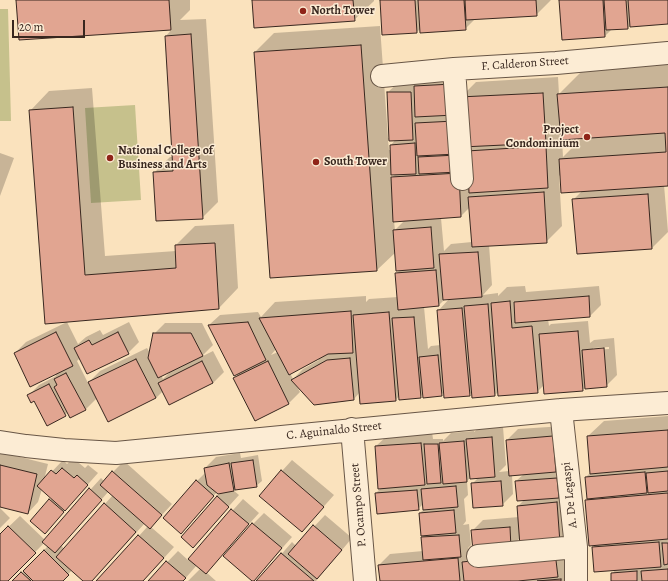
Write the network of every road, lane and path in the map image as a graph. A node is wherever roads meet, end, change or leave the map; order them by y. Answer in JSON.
{"nodes":[{"id":1,"x":668,"y":53,"type":"edge"},
{"id":2,"x":454,"y":69,"type":"junction"},
{"id":3,"x":382,"y":76,"type":"dead end"},
{"id":4,"x":462,"y":179,"type":"dead end"},
{"id":5,"x":668,"y":403,"type":"edge"},
{"id":6,"x":561,"y":410,"type":"junction"},
{"id":7,"x":352,"y":429,"type":"junction"},
{"id":8,"x":0,"y":442,"type":"edge"},
{"id":9,"x":576,"y":547,"type":"junction"},
{"id":10,"x":478,"y":556,"type":"dead end"},
{"id":11,"x":365,"y":581,"type":"edge"},
{"id":12,"x":576,"y":581,"type":"edge"}],
"edges":[{"from":1,"to":2,"type":"street","name":"F. Calderon Street"},
{"from":2,"to":3,"type":"street","name":"F. Calderon Street"},
{"from":2,"to":4,"type":"street"},
{"from":5,"to":6,"type":"street","name":"C. Aguinaldo Street"},
{"from":6,"to":7,"type":"street","name":"C. Aguinaldo Street"},
{"from":6,"to":9,"type":"street","name":"A. De Legaspi"},
{"from":7,"to":8,"type":"street","name":"C. Aguinaldo Street"},
{"from":7,"to":11,"type":"street","name":"P. Ocampo Street"},
{"from":9,"to":10,"type":"street"},
{"from":9,"to":12,"type":"street","name":"A. De Legaspi"}]}
